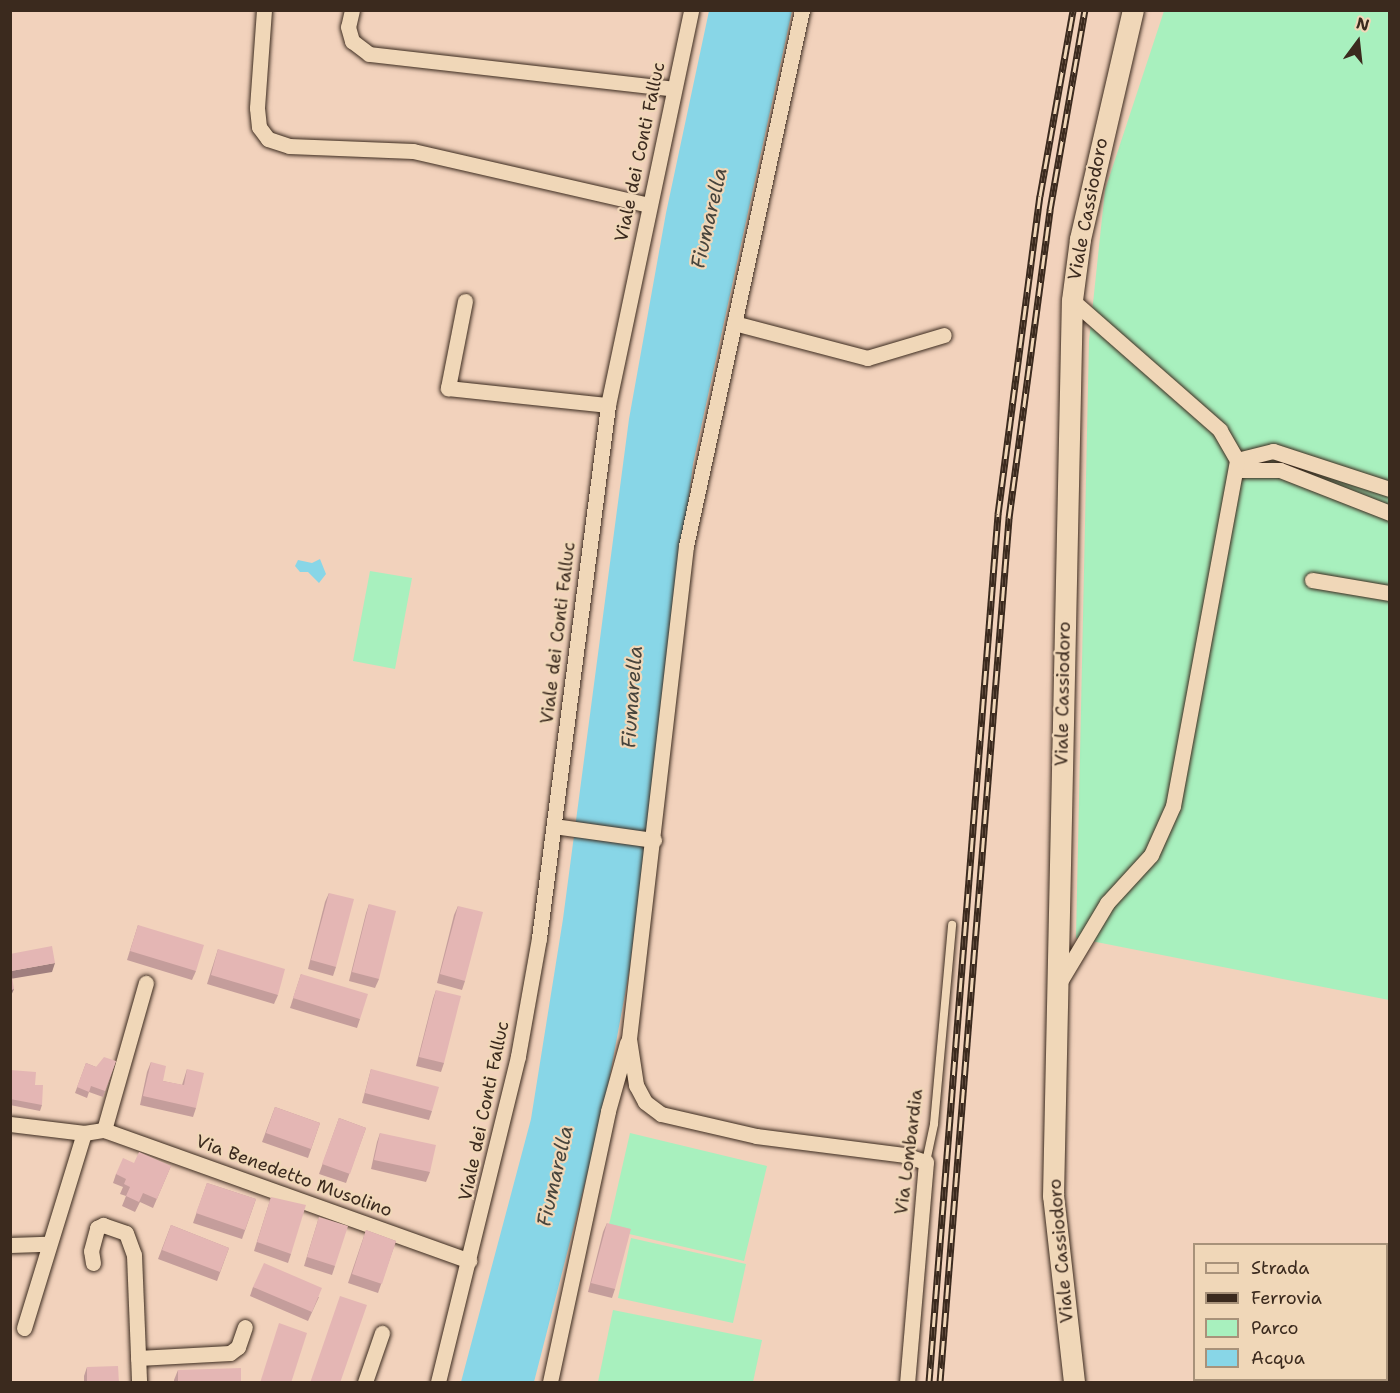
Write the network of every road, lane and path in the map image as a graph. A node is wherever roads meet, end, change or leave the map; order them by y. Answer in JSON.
{"nodes":[{"id":1,"x":264,"y":10,"type":"edge"},
{"id":2,"x":352,"y":10,"type":"edge"},
{"id":3,"x":691,"y":10,"type":"edge"},
{"id":4,"x":802,"y":10,"type":"edge"},
{"id":5,"x":1133,"y":10,"type":"edge"},
{"id":6,"x":674,"y":89,"type":"junction"},
{"id":7,"x":648,"y":205,"type":"junction"},
{"id":8,"x":1072,"y":300,"type":"junction"},
{"id":9,"x":465,"y":301,"type":"dead end"},
{"id":10,"x":734,"y":323,"type":"junction"},
{"id":11,"x":944,"y":335,"type":"dead end"},
{"id":12,"x":608,"y":405,"type":"junction"},
{"id":13,"x":1237,"y":465,"type":"junction"},
{"id":14,"x":1389,"y":489,"type":"edge"},
{"id":15,"x":1389,"y":513,"type":"edge"},
{"id":16,"x":1312,"y":580,"type":"dead end"},
{"id":17,"x":1389,"y":593,"type":"edge"},
{"id":18,"x":554,"y":826,"type":"junction"},
{"id":19,"x":650,"y":840,"type":"junction"},
{"id":20,"x":952,"y":925,"type":"dead end"},
{"id":21,"x":146,"y":983,"type":"dead end"},
{"id":22,"x":1056,"y":989,"type":"junction"},
{"id":23,"x":628,"y":1039,"type":"junction"},
{"id":24,"x":10,"y":1124,"type":"edge"},
{"id":25,"x":104,"y":1130,"type":"junction"},
{"id":26,"x":84,"y":1132,"type":"junction"},
{"id":27,"x":926,"y":1162,"type":"junction"},
{"id":28,"x":47,"y":1244,"type":"junction"},
{"id":29,"x":10,"y":1245,"type":"edge"},
{"id":30,"x":469,"y":1261,"type":"junction"},
{"id":31,"x":93,"y":1263,"type":"dead end"},
{"id":32,"x":24,"y":1328,"type":"dead end"},
{"id":33,"x":244,"y":1328,"type":"dead end"},
{"id":34,"x":382,"y":1333,"type":"dead end"},
{"id":35,"x":138,"y":1358,"type":"junction"},
{"id":36,"x":139,"y":1383,"type":"edge"},
{"id":37,"x":365,"y":1383,"type":"edge"},
{"id":38,"x":438,"y":1383,"type":"edge"},
{"id":39,"x":549,"y":1383,"type":"edge"},
{"id":40,"x":907,"y":1383,"type":"edge"},
{"id":41,"x":1074,"y":1383,"type":"edge"}],
"edges":[{"from":1,"to":7,"type":"street"},
{"from":2,"to":6,"type":"street"},
{"from":3,"to":6,"type":"street","name":"Viale dei Conti Falluc"},
{"from":4,"to":10,"type":"street"},
{"from":5,"to":8,"type":"main road","name":"Viale Cassiodoro"},
{"from":6,"to":7,"type":"street","name":"Viale dei Conti Falluc"},
{"from":7,"to":12,"type":"street","name":"Viale dei Conti Falluc"},
{"from":8,"to":13,"type":"street"},
{"from":8,"to":22,"type":"main road","name":"Viale Cassiodoro"},
{"from":9,"to":12,"type":"street"},
{"from":10,"to":11,"type":"street"},
{"from":10,"to":19,"type":"street"},
{"from":12,"to":18,"type":"street","name":"Viale dei Conti Falluc"},
{"from":13,"to":14,"type":"street"},
{"from":13,"to":15,"type":"street"},
{"from":13,"to":22,"type":"street"},
{"from":16,"to":17,"type":"street"},
{"from":18,"to":19,"type":"street"},
{"from":18,"to":30,"type":"street","name":"Viale dei Conti Falluc"},
{"from":19,"to":23,"type":"street"},
{"from":20,"to":27,"type":"lane","name":"Via Lombardia"},
{"from":21,"to":25,"type":"street"},
{"from":22,"to":41,"type":"main road","name":"Viale Cassiodoro"},
{"from":23,"to":27,"type":"street"},
{"from":23,"to":39,"type":"street"},
{"from":24,"to":26,"type":"street","name":"Via Benedetto Musolino"},
{"from":25,"to":26,"type":"street","name":"Via Benedetto Musolino"},
{"from":25,"to":30,"type":"street","name":"Via Benedetto Musolino"},
{"from":26,"to":28,"type":"street"},
{"from":27,"to":40,"type":"street","name":"Via Lombardia"},
{"from":28,"to":29,"type":"street"},
{"from":28,"to":32,"type":"street"},
{"from":30,"to":38,"type":"street","name":"Viale dei Conti Falluc"},
{"from":31,"to":35,"type":"street"},
{"from":33,"to":35,"type":"street"},
{"from":34,"to":37,"type":"street"},
{"from":35,"to":36,"type":"street"}]}
